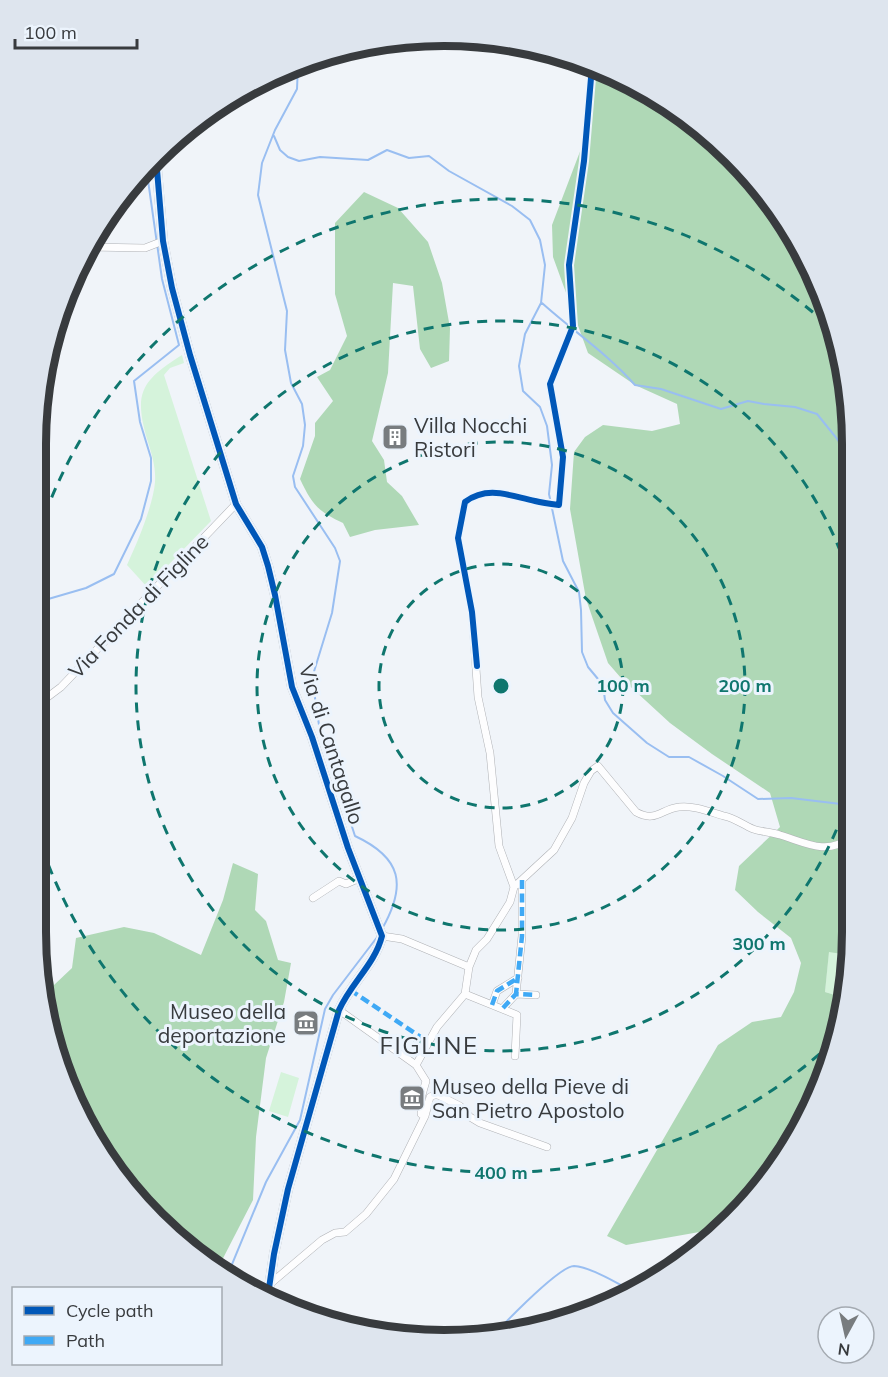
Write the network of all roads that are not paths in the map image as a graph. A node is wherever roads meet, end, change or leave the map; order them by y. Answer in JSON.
{"nodes":[{"id":1,"x":157,"y":170,"type":"edge"},
{"id":2,"x":162,"y":241,"type":"junction"},
{"id":3,"x":99,"y":247,"type":"edge"},
{"id":4,"x":465,"y":502,"type":"dead end"},
{"id":5,"x":236,"y":504,"type":"junction"},
{"id":6,"x":46,"y":699,"type":"edge"},
{"id":7,"x":842,"y":842,"type":"edge"},
{"id":8,"x":360,"y":878,"type":"junction"},
{"id":9,"x":522,"y":880,"type":"junction"},
{"id":10,"x":514,"y":887,"type":"junction"},
{"id":11,"x":313,"y":898,"type":"dead end"},
{"id":12,"x":381,"y":931,"type":"junction"},
{"id":13,"x":469,"y":968,"type":"junction"},
{"id":14,"x":518,"y":978,"type":"junction"},
{"id":15,"x":465,"y":994,"type":"junction"},
{"id":16,"x":516,"y":994,"type":"junction"},
{"id":17,"x":536,"y":995,"type":"dead end"},
{"id":18,"x":492,"y":1005,"type":"junction"},
{"id":19,"x":503,"y":1008,"type":"junction"},
{"id":20,"x":339,"y":1010,"type":"junction"},
{"id":21,"x":515,"y":1056,"type":"dead end"},
{"id":22,"x":416,"y":1065,"type":"junction"},
{"id":23,"x":424,"y":1116,"type":"junction"},
{"id":24,"x":547,"y":1148,"type":"dead end"},
{"id":25,"x":269,"y":1291,"type":"edge"}],
"edges":[{"from":1,"to":2,"type":"street","name":"Via di Cantagallo"},
{"from":2,"to":3,"type":"street"},
{"from":2,"to":5,"type":"street","name":"Via di Cantagallo"},
{"from":4,"to":10,"type":"street"},
{"from":5,"to":6,"type":"street","name":"Via Fonda di Figline"},
{"from":5,"to":8,"type":"street","name":"Via di Cantagallo"},
{"from":7,"to":9,"type":"street"},
{"from":8,"to":11,"type":"street"},
{"from":8,"to":12,"type":"street","name":"Via di Cantagallo"},
{"from":9,"to":10,"type":"street"},
{"from":9,"to":14,"type":"street"},
{"from":10,"to":13,"type":"street"},
{"from":12,"to":13,"type":"street"},
{"from":12,"to":20,"type":"street"},
{"from":13,"to":15,"type":"street"},
{"from":14,"to":16,"type":"street"},
{"from":14,"to":18,"type":"street"},
{"from":15,"to":18,"type":"street"},
{"from":15,"to":22,"type":"street"},
{"from":16,"to":17,"type":"street"},
{"from":16,"to":19,"type":"street"},
{"from":18,"to":19,"type":"street"},
{"from":19,"to":21,"type":"street"},
{"from":20,"to":22,"type":"street"},
{"from":20,"to":25,"type":"street"},
{"from":22,"to":23,"type":"street"},
{"from":23,"to":24,"type":"street"},
{"from":23,"to":25,"type":"street"}]}
